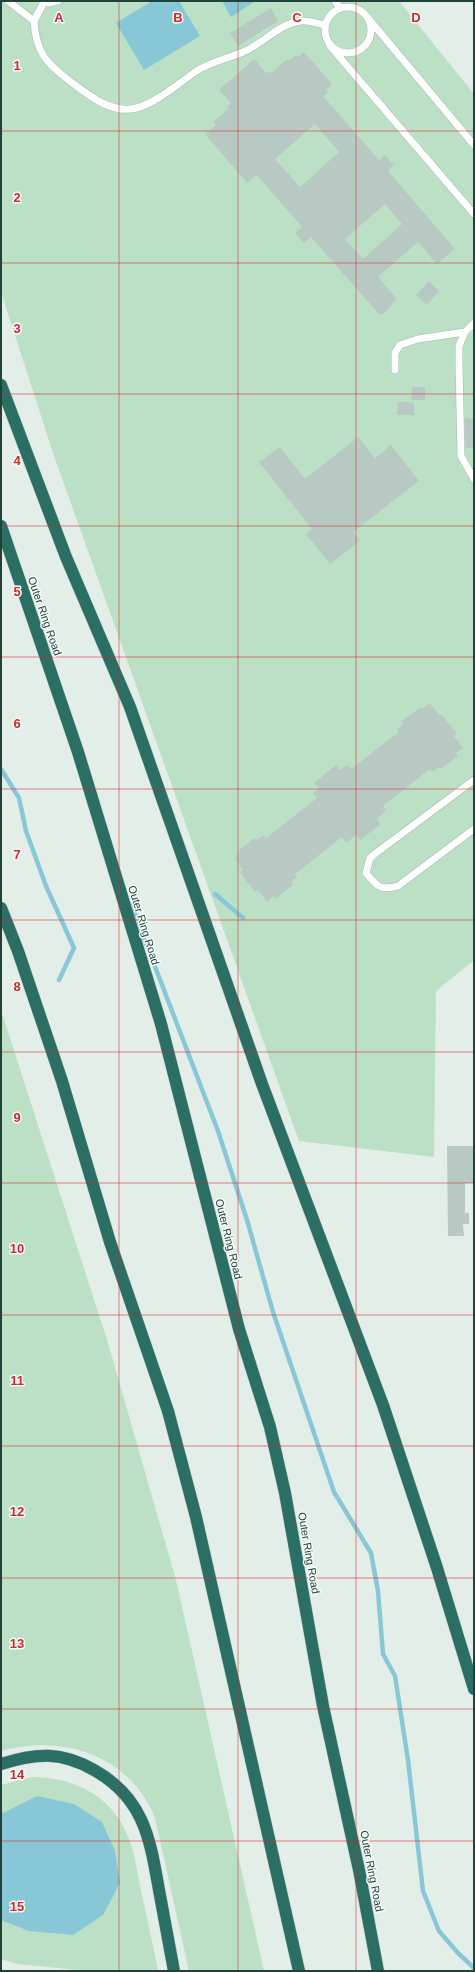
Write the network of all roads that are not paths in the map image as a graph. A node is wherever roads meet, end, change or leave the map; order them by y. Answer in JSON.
{"nodes":[{"id":1,"x":8,"y":1,"type":"edge"},
{"id":2,"x":43,"y":1,"type":"edge"},
{"id":3,"x":58,"y":1,"type":"edge"},
{"id":4,"x":335,"y":1,"type":"edge"},
{"id":5,"x":340,"y":8,"type":"junction"},
{"id":6,"x":368,"y":18,"type":"junction"},
{"id":7,"x":34,"y":20,"type":"junction"},
{"id":8,"x":325,"y":25,"type":"junction"},
{"id":9,"x":330,"y":46,"type":"junction"},
{"id":10,"x":474,"y":145,"type":"edge"},
{"id":11,"x":474,"y":214,"type":"edge"},
{"id":12,"x":474,"y":323,"type":"edge"},
{"id":13,"x":465,"y":332,"type":"junction"},
{"id":14,"x":395,"y":370,"type":"dead end"},
{"id":15,"x":1,"y":385,"type":"edge"},
{"id":16,"x":474,"y":479,"type":"edge"},
{"id":17,"x":1,"y":526,"type":"edge"},
{"id":18,"x":474,"y":780,"type":"edge"},
{"id":19,"x":474,"y":829,"type":"edge"},
{"id":20,"x":1,"y":908,"type":"edge"},
{"id":21,"x":474,"y":1689,"type":"edge"},
{"id":22,"x":1,"y":1764,"type":"edge"},
{"id":23,"x":174,"y":1971,"type":"edge"},
{"id":24,"x":299,"y":1971,"type":"edge"},
{"id":25,"x":378,"y":1971,"type":"edge"}],
"edges":[{"from":1,"to":7,"type":"lane"},
{"from":2,"to":3,"type":"lane"},
{"from":2,"to":7,"type":"lane"},
{"from":4,"to":5,"type":"lane"},
{"from":5,"to":6,"type":"lane"},
{"from":5,"to":8,"type":"lane"},
{"from":6,"to":9,"type":"lane"},
{"from":6,"to":10,"type":"lane"},
{"from":7,"to":8,"type":"lane"},
{"from":8,"to":9,"type":"lane"},
{"from":9,"to":11,"type":"lane"},
{"from":12,"to":13,"type":"lane"},
{"from":13,"to":14,"type":"lane"},
{"from":13,"to":16,"type":"lane"},
{"from":15,"to":21,"type":"highway"},
{"from":17,"to":25,"type":"highway","name":"Outer Ring Road"},
{"from":18,"to":19,"type":"lane"},
{"from":20,"to":24,"type":"highway"},
{"from":22,"to":23,"type":"highway"}]}
